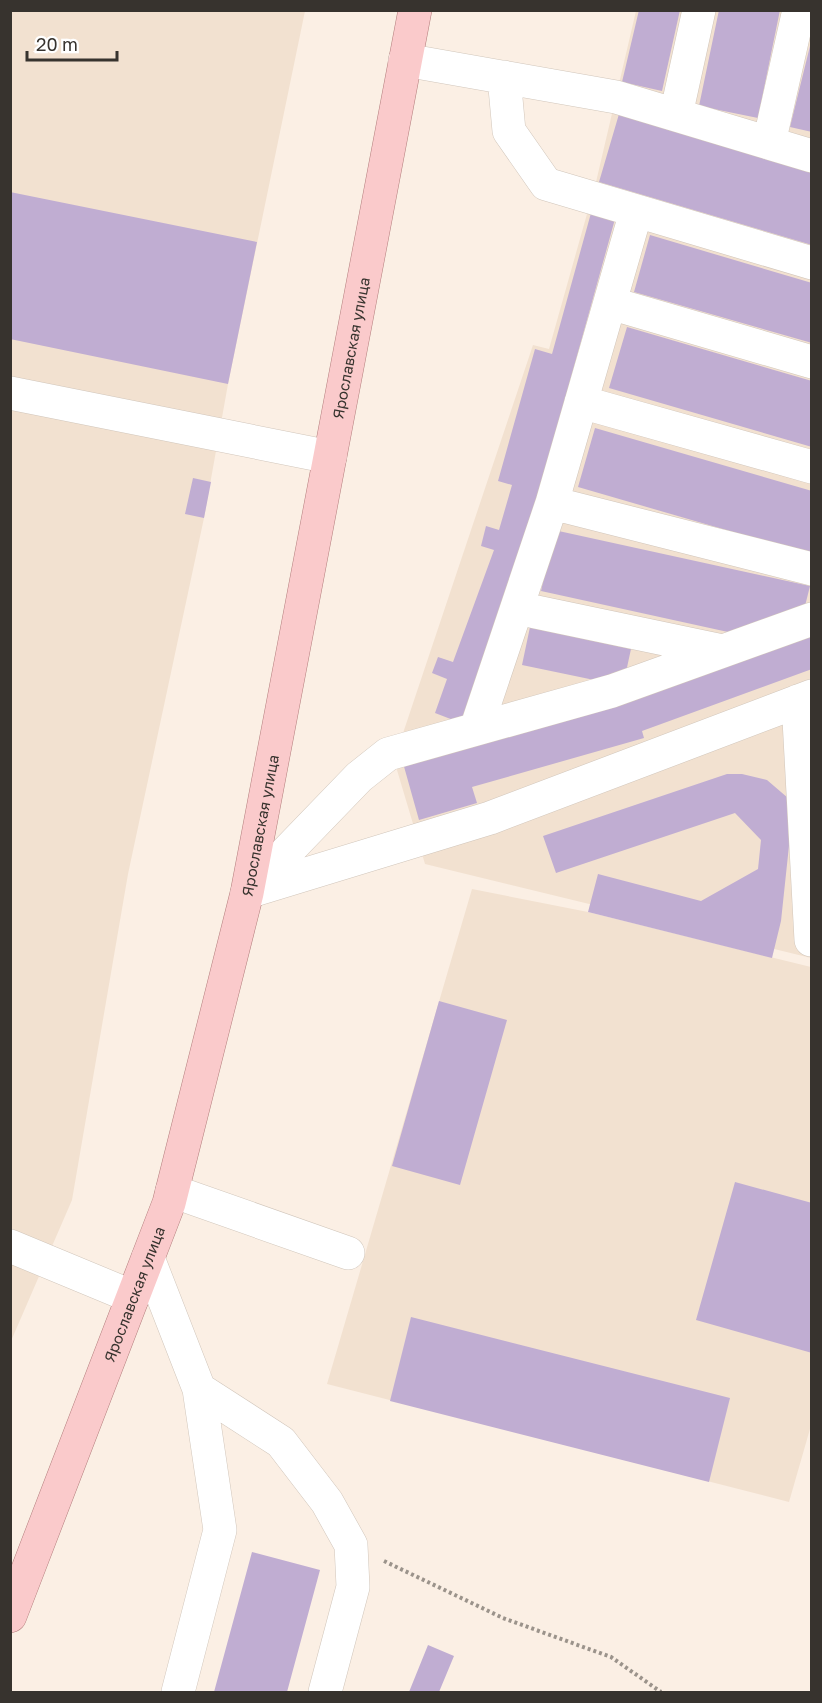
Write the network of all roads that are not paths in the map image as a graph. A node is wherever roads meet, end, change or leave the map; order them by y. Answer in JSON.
{"nodes":[{"id":1,"x":415,"y":10,"type":"edge"},
{"id":2,"x":699,"y":10,"type":"edge"},
{"id":3,"x":799,"y":10,"type":"edge"},
{"id":4,"x":405,"y":60,"type":"junction"},
{"id":5,"x":504,"y":77,"type":"junction"},
{"id":6,"x":676,"y":115,"type":"junction"},
{"id":7,"x":769,"y":143,"type":"junction"},
{"id":8,"x":812,"y":156,"type":"edge"},
{"id":9,"x":636,"y":212,"type":"junction"},
{"id":10,"x":812,"y":263,"type":"edge"},
{"id":11,"x":610,"y":303,"type":"junction"},
{"id":12,"x":812,"y":362,"type":"edge"},
{"id":13,"x":10,"y":393,"type":"edge"},
{"id":14,"x":581,"y":402,"type":"junction"},
{"id":15,"x":330,"y":457,"type":"junction"},
{"id":16,"x":812,"y":466,"type":"edge"},
{"id":17,"x":552,"y":503,"type":"junction"},
{"id":18,"x":812,"y":569,"type":"edge"},
{"id":19,"x":517,"y":608,"type":"junction"},
{"id":20,"x":812,"y":620,"type":"edge"},
{"id":21,"x":722,"y":651,"type":"junction"},
{"id":22,"x":805,"y":699,"type":"edge"},
{"id":23,"x":477,"y":729,"type":"junction"},
{"id":24,"x":247,"y":893,"type":"junction"},
{"id":25,"x":811,"y":940,"type":"edge"},
{"id":26,"x":172,"y":1191,"type":"junction"},
{"id":27,"x":10,"y":1246,"type":"edge"},
{"id":28,"x":348,"y":1253,"type":"dead end"},
{"id":29,"x":148,"y":1258,"type":"junction"},
{"id":30,"x":133,"y":1297,"type":"junction"},
{"id":31,"x":199,"y":1389,"type":"junction"},
{"id":32,"x":10,"y":1616,"type":"edge"},
{"id":33,"x":178,"y":1692,"type":"edge"},
{"id":34,"x":325,"y":1692,"type":"edge"}],
"edges":[{"from":1,"to":4,"type":"main road","name":"Ярославская улица"},
{"from":2,"to":6,"type":"lane"},
{"from":3,"to":7,"type":"lane"},
{"from":4,"to":5,"type":"lane"},
{"from":4,"to":15,"type":"main road","name":"Ярославская улица"},
{"from":5,"to":6,"type":"lane"},
{"from":5,"to":9,"type":"lane"},
{"from":6,"to":7,"type":"lane"},
{"from":7,"to":8,"type":"lane"},
{"from":9,"to":10,"type":"lane"},
{"from":9,"to":11,"type":"lane"},
{"from":11,"to":12,"type":"lane"},
{"from":11,"to":14,"type":"lane"},
{"from":13,"to":15,"type":"lane"},
{"from":14,"to":16,"type":"lane"},
{"from":14,"to":17,"type":"lane"},
{"from":15,"to":24,"type":"main road","name":"Ярославская улица"},
{"from":17,"to":18,"type":"lane"},
{"from":17,"to":19,"type":"lane"},
{"from":19,"to":21,"type":"lane"},
{"from":19,"to":23,"type":"lane"},
{"from":20,"to":21,"type":"lane"},
{"from":21,"to":23,"type":"lane"},
{"from":22,"to":24,"type":"lane"},
{"from":22,"to":25,"type":"lane"},
{"from":23,"to":24,"type":"lane"},
{"from":24,"to":26,"type":"main road","name":"Ярославская улица"},
{"from":26,"to":28,"type":"lane"},
{"from":26,"to":29,"type":"main road","name":"Ярославская улица"},
{"from":27,"to":30,"type":"lane"},
{"from":29,"to":30,"type":"main road","name":"Ярославская улица"},
{"from":29,"to":31,"type":"lane"},
{"from":30,"to":32,"type":"main road","name":"Ярославская улица"},
{"from":31,"to":33,"type":"lane"},
{"from":31,"to":34,"type":"lane"}]}
